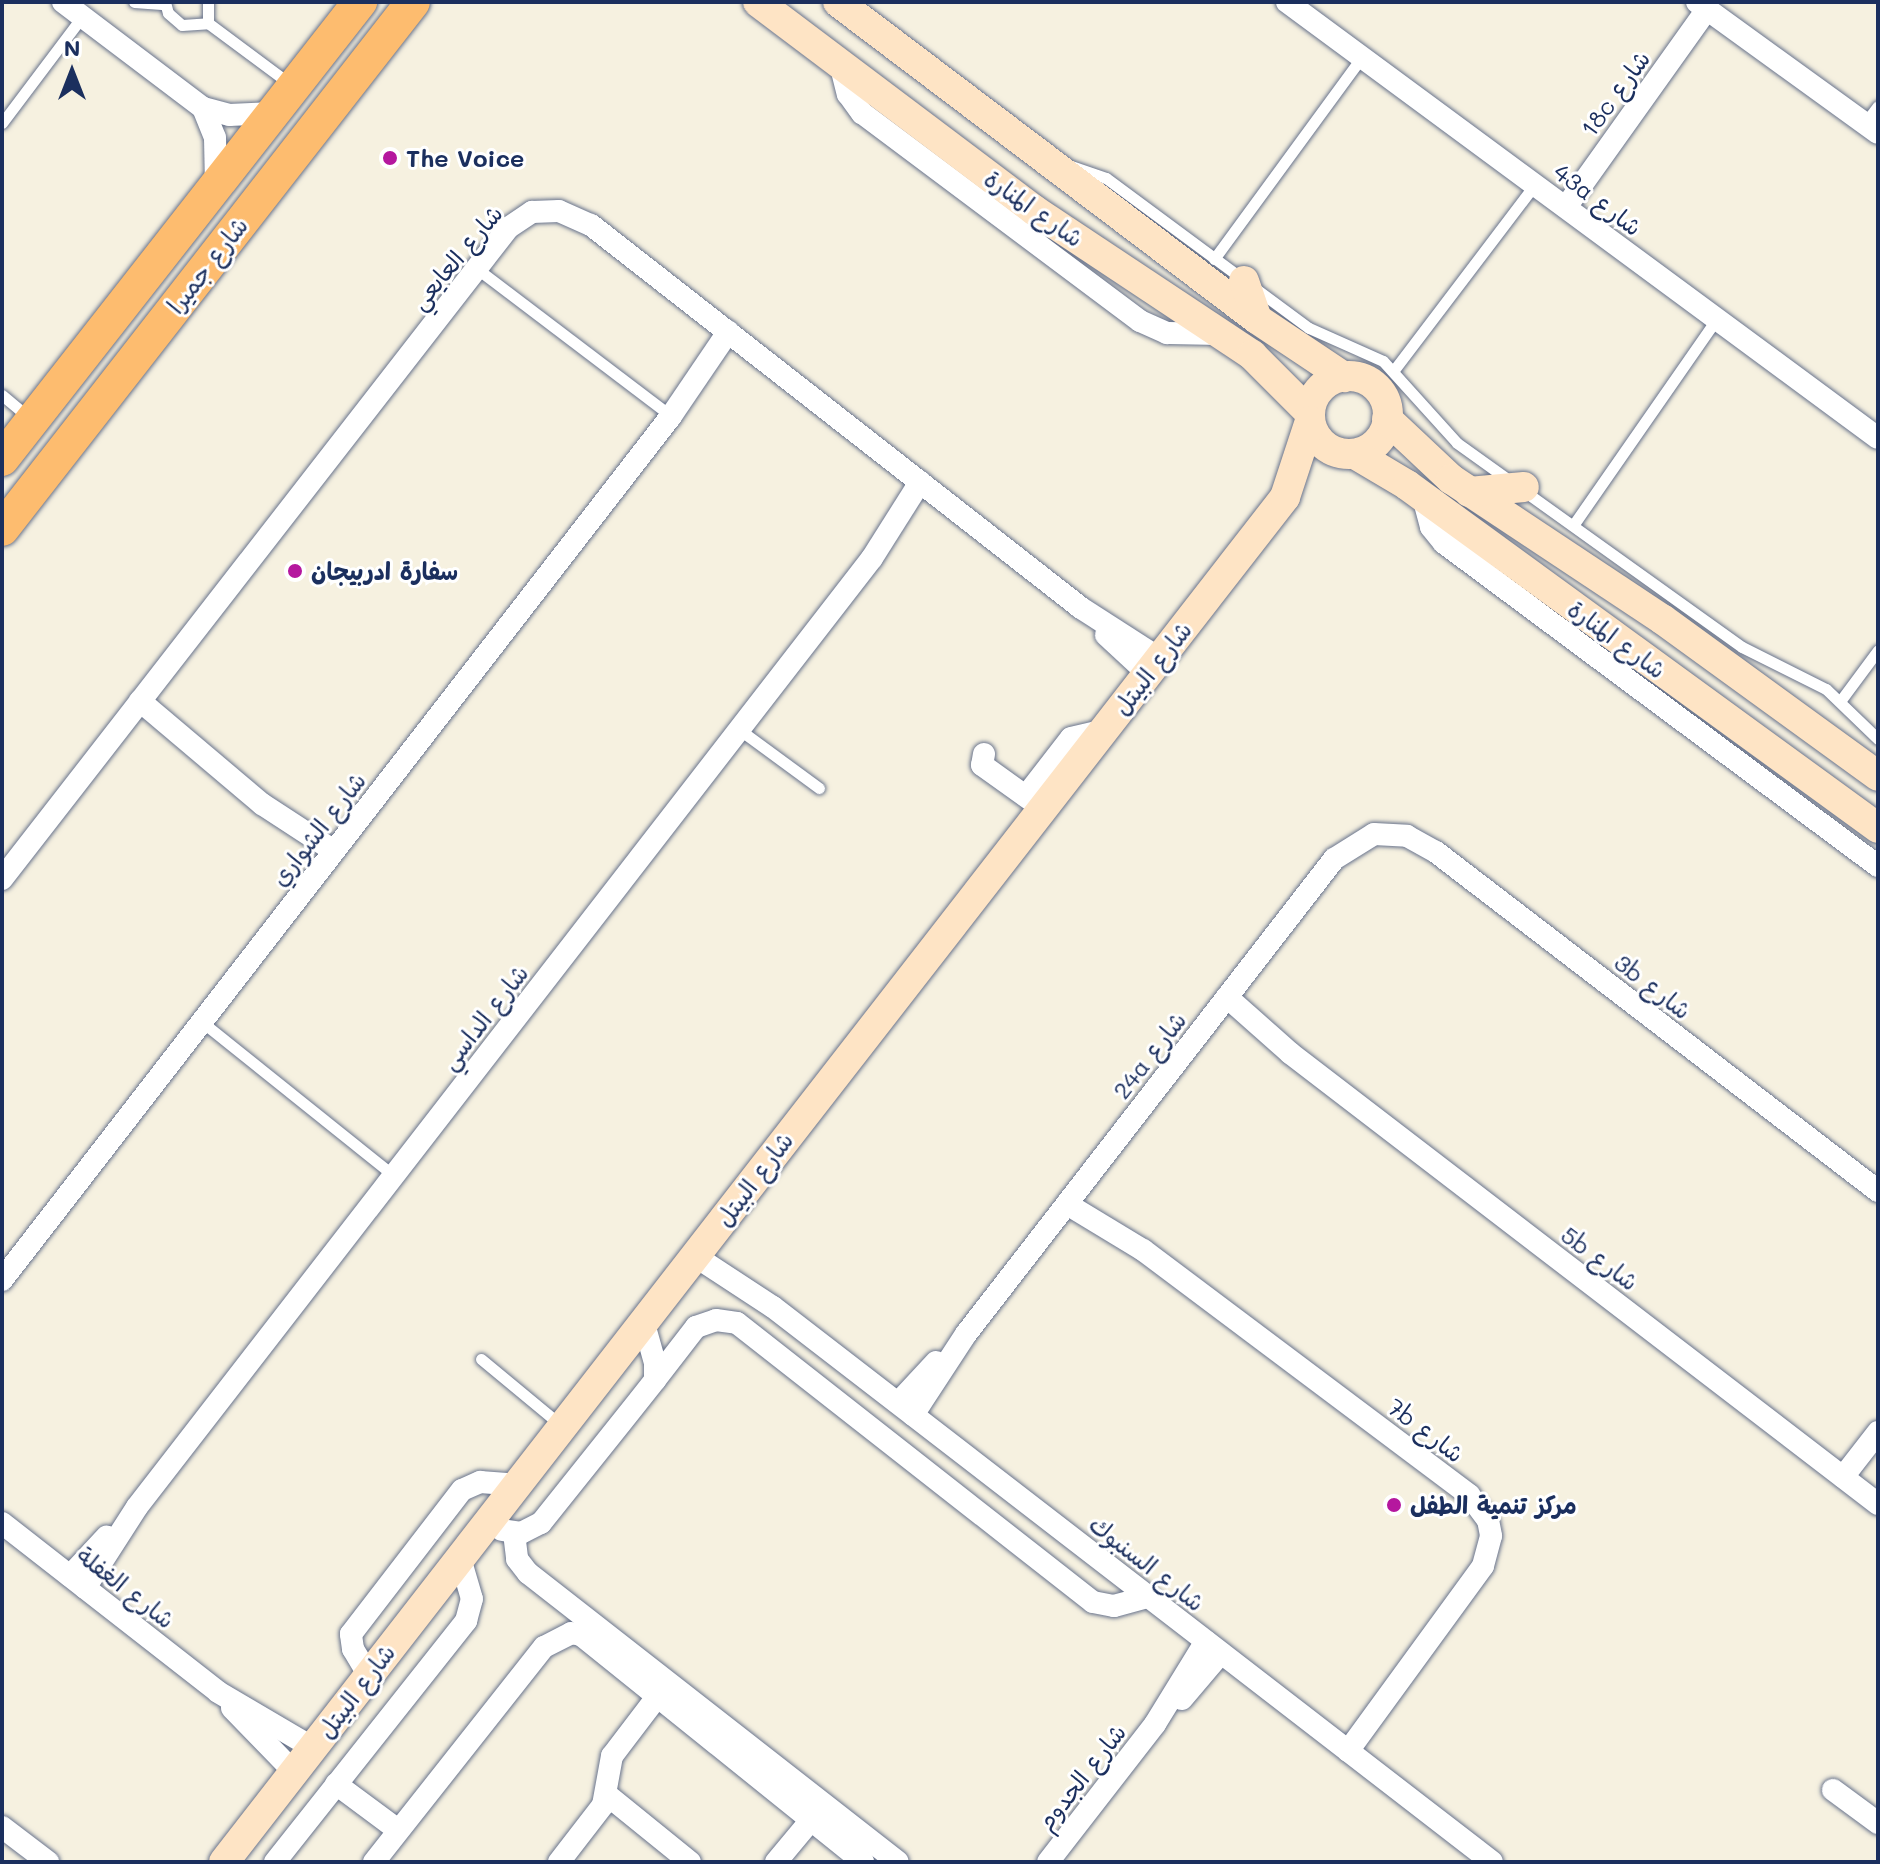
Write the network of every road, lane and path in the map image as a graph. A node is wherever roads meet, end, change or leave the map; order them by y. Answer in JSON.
{"nodes":[{"id":1,"x":63,"y":2,"type":"edge"},
{"id":2,"x":134,"y":2,"type":"edge"},
{"id":3,"x":208,"y":2,"type":"edge"},
{"id":4,"x":360,"y":2,"type":"edge"},
{"id":5,"x":413,"y":2,"type":"edge"},
{"id":6,"x":758,"y":2,"type":"edge"},
{"id":7,"x":838,"y":2,"type":"edge"},
{"id":8,"x":1287,"y":2,"type":"edge"},
{"id":9,"x":165,"y":3,"type":"edge"},
{"id":10,"x":1702,"y":6,"type":"edge"},
{"id":11,"x":82,"y":17,"type":"junction"},
{"id":12,"x":208,"y":23,"type":"junction"},
{"id":13,"x":1362,"y":57,"type":"junction"},
{"id":14,"x":284,"y":100,"type":"junction"},
{"id":15,"x":203,"y":108,"type":"junction"},
{"id":16,"x":1874,"y":120,"type":"edge"},
{"id":17,"x":2,"y":123,"type":"edge"},
{"id":18,"x":1053,"y":168,"type":"junction"},
{"id":19,"x":1535,"y":184,"type":"junction"},
{"id":20,"x":216,"y":186,"type":"junction"},
{"id":21,"x":1566,"y":207,"type":"junction"},
{"id":22,"x":1214,"y":259,"type":"junction"},
{"id":23,"x":476,"y":268,"type":"junction"},
{"id":24,"x":1244,"y":281,"type":"junction"},
{"id":25,"x":1257,"y":319,"type":"junction"},
{"id":26,"x":1716,"y":320,"type":"junction"},
{"id":27,"x":734,"y":337,"type":"junction"},
{"id":28,"x":1394,"y":370,"type":"junction"},
{"id":29,"x":1344,"y":377,"type":"junction"},
{"id":30,"x":2,"y":395,"type":"edge"},
{"id":31,"x":674,"y":413,"type":"junction"},
{"id":32,"x":1310,"y":416,"type":"junction"},
{"id":33,"x":1387,"y":419,"type":"junction"},
{"id":34,"x":32,"y":420,"type":"junction"},
{"id":35,"x":1878,"y":438,"type":"edge"},
{"id":36,"x":1351,"y":454,"type":"junction"},
{"id":37,"x":2,"y":459,"type":"edge"},
{"id":38,"x":1524,"y":487,"type":"junction"},
{"id":39,"x":927,"y":488,"type":"junction"},
{"id":40,"x":1469,"y":492,"type":"junction"},
{"id":41,"x":1285,"y":497,"type":"junction"},
{"id":42,"x":1423,"y":497,"type":"junction"},
{"id":43,"x":1574,"y":524,"type":"junction"},
{"id":44,"x":2,"y":529,"type":"edge"},
{"id":45,"x":1878,"y":650,"type":"edge"},
{"id":46,"x":1153,"y":666,"type":"junction"},
{"id":47,"x":1841,"y":700,"type":"junction"},
{"id":48,"x":134,"y":708,"type":"junction"},
{"id":49,"x":740,"y":730,"type":"junction"},
{"id":50,"x":1878,"y":739,"type":"edge"},
{"id":51,"x":984,"y":754,"type":"dead end"},
{"id":52,"x":1878,"y":776,"type":"edge"},
{"id":53,"x":819,"y":788,"type":"dead end"},
{"id":54,"x":1034,"y":802,"type":"junction"},
{"id":55,"x":1878,"y":828,"type":"edge"},
{"id":56,"x":1390,"y":832,"type":"joint"},
{"id":57,"x":329,"y":858,"type":"junction"},
{"id":58,"x":1878,"y":866,"type":"edge"},
{"id":59,"x":2,"y":879,"type":"edge"},
{"id":60,"x":1222,"y":1004,"type":"junction"},
{"id":61,"x":202,"y":1022,"type":"junction"},
{"id":62,"x":394,"y":1176,"type":"junction"},
{"id":63,"x":1878,"y":1191,"type":"edge"},
{"id":64,"x":1072,"y":1197,"type":"junction"},
{"id":65,"x":701,"y":1249,"type":"junction"},
{"id":66,"x":2,"y":1280,"type":"edge"},
{"id":67,"x":771,"y":1306,"type":"junction"},
{"id":68,"x":643,"y":1320,"type":"junction"},
{"id":69,"x":779,"y":1354,"type":"junction"},
{"id":70,"x":481,"y":1359,"type":"dead end"},
{"id":71,"x":655,"y":1380,"type":"junction"},
{"id":72,"x":906,"y":1409,"type":"junction"},
{"id":73,"x":563,"y":1426,"type":"junction"},
{"id":74,"x":1878,"y":1432,"type":"edge"},
{"id":75,"x":1843,"y":1477,"type":"junction"},
{"id":76,"x":520,"y":1485,"type":"junction"},
{"id":77,"x":1878,"y":1504,"type":"edge"},
{"id":78,"x":2,"y":1523,"type":"edge"},
{"id":79,"x":500,"y":1530,"type":"junction"},
{"id":80,"x":460,"y":1558,"type":"junction"},
{"id":81,"x":78,"y":1582,"type":"junction"},
{"id":82,"x":1148,"y":1597,"type":"junction"},
{"id":83,"x":1214,"y":1647,"type":"junction"},
{"id":84,"x":368,"y":1674,"type":"junction"},
{"id":85,"x":218,"y":1692,"type":"junction"},
{"id":86,"x":657,"y":1697,"type":"junction"},
{"id":87,"x":313,"y":1748,"type":"junction"},
{"id":88,"x":1348,"y":1751,"type":"junction"},
{"id":89,"x":294,"y":1772,"type":"junction"},
{"id":90,"x":336,"y":1784,"type":"junction"},
{"id":91,"x":1833,"y":1790,"type":"dead end"},
{"id":92,"x":606,"y":1794,"type":"junction"},
{"id":93,"x":811,"y":1820,"type":"junction"},
{"id":94,"x":1878,"y":1823,"type":"edge"},
{"id":95,"x":2,"y":1827,"type":"edge"},
{"id":96,"x":398,"y":1830,"type":"junction"},
{"id":97,"x":48,"y":1862,"type":"edge"},
{"id":98,"x":224,"y":1862,"type":"edge"},
{"id":99,"x":275,"y":1862,"type":"edge"},
{"id":100,"x":374,"y":1862,"type":"edge"},
{"id":101,"x":559,"y":1862,"type":"edge"},
{"id":102,"x":690,"y":1862,"type":"edge"},
{"id":103,"x":776,"y":1862,"type":"edge"},
{"id":104,"x":863,"y":1862,"type":"edge"},
{"id":105,"x":898,"y":1862,"type":"edge"},
{"id":106,"x":1048,"y":1862,"type":"edge"},
{"id":107,"x":1492,"y":1862,"type":"edge"}],
"edges":[{"from":1,"to":11,"type":"street"},
{"from":2,"to":9,"type":"lane"},
{"from":3,"to":12,"type":"lane"},
{"from":4,"to":14,"type":"main road","name":"شارع جميرا"},
{"from":5,"to":44,"type":"main road","name":"شارع جميرا"},
{"from":6,"to":32,"type":"main road","name":"شارع المنارة"},
{"from":7,"to":18,"type":"main road","name":"شارع المنارة"},
{"from":8,"to":13,"type":"street","name":"43a شارع"},
{"from":9,"to":12,"type":"lane"},
{"from":10,"to":16,"type":"street"},
{"from":10,"to":21,"type":"street","name":"18c شارع"},
{"from":11,"to":15,"type":"street"},
{"from":11,"to":17,"type":"lane"},
{"from":12,"to":14,"type":"lane"},
{"from":13,"to":19,"type":"street","name":"43a شارع"},
{"from":13,"to":22,"type":"lane"},
{"from":14,"to":15,"type":"street"},
{"from":14,"to":20,"type":"main road","name":"شارع جميرا"},
{"from":15,"to":20,"type":"street"},
{"from":18,"to":22,"type":"lane"},
{"from":18,"to":25,"type":"main road","name":"شارع المنارة"},
{"from":19,"to":21,"type":"street","name":"43a شارع"},
{"from":19,"to":28,"type":"lane"},
{"from":20,"to":34,"type":"main road","name":"شارع جميرا"},
{"from":21,"to":26,"type":"street","name":"43a شارع"},
{"from":22,"to":24,"type":"lane"},
{"from":23,"to":27,"type":"street","name":"شارع العايعي"},
{"from":23,"to":31,"type":"lane"},
{"from":23,"to":48,"type":"street","name":"شارع العايعي"},
{"from":24,"to":25,"type":"main road"},
{"from":24,"to":28,"type":"lane"},
{"from":25,"to":29,"type":"main road","name":"شارع المنارة"},
{"from":26,"to":35,"type":"street","name":"43a شارع"},
{"from":26,"to":43,"type":"lane"},
{"from":27,"to":31,"type":"street","name":"شارع الشواري"},
{"from":27,"to":39,"type":"street","name":"شارع العايعي"},
{"from":28,"to":38,"type":"lane"},
{"from":29,"to":32,"type":"main road"},
{"from":29,"to":33,"type":"main road"},
{"from":30,"to":34,"type":"lane"},
{"from":31,"to":57,"type":"street","name":"شارع الشواري"},
{"from":32,"to":36,"type":"main road"},
{"from":32,"to":41,"type":"main road","name":"شارع البيتل"},
{"from":33,"to":36,"type":"main road"},
{"from":33,"to":40,"type":"main road","name":"شارع المنارة"},
{"from":34,"to":37,"type":"main road","name":"شارع جميرا"},
{"from":36,"to":41,"type":"main road","name":"شارع البيتل"},
{"from":36,"to":42,"type":"main road","name":"شارع المنارة"},
{"from":38,"to":40,"type":"main road"},
{"from":38,"to":43,"type":"lane"},
{"from":39,"to":46,"type":"street","name":"شارع العايعي"},
{"from":39,"to":49,"type":"street","name":"شارع الداسي"},
{"from":40,"to":52,"type":"main road","name":"شارع المنارة"},
{"from":41,"to":46,"type":"main road","name":"شارع البيتل"},
{"from":42,"to":55,"type":"main road","name":"شارع المنارة"},
{"from":42,"to":58,"type":"street"},
{"from":43,"to":47,"type":"lane"},
{"from":45,"to":47,"type":"lane"},
{"from":46,"to":54,"type":"main road","name":"شارع البيتل"},
{"from":47,"to":50,"type":"lane"},
{"from":48,"to":57,"type":"street"},
{"from":48,"to":59,"type":"street","name":"شارع العايعي"},
{"from":49,"to":53,"type":"lane"},
{"from":49,"to":62,"type":"street","name":"شارع الداسي"},
{"from":51,"to":54,"type":"street"},
{"from":54,"to":65,"type":"main road","name":"شارع البيتل"},
{"from":56,"to":60,"type":"street","name":"24a شارع"},
{"from":56,"to":63,"type":"street","name":"3b شارع"},
{"from":57,"to":61,"type":"street","name":"شارع الشواري"},
{"from":60,"to":64,"type":"street","name":"24a شارع"},
{"from":60,"to":75,"type":"street","name":"5b شارع"},
{"from":61,"to":62,"type":"lane"},
{"from":61,"to":66,"type":"street","name":"شارع الشواري"},
{"from":62,"to":81,"type":"street","name":"شارع الداسي"},
{"from":64,"to":72,"type":"street","name":"24a شارع"},
{"from":64,"to":88,"type":"street","name":"7b شارع"},
{"from":65,"to":67,"type":"street","name":"شارع السنبوك"},
{"from":65,"to":68,"type":"main road","name":"شارع البيتل"},
{"from":67,"to":69,"type":"street"},
{"from":67,"to":72,"type":"street","name":"شارع السنبوك"},
{"from":68,"to":71,"type":"street"},
{"from":68,"to":73,"type":"main road","name":"شارع البيتل"},
{"from":69,"to":71,"type":"street"},
{"from":69,"to":82,"type":"street"},
{"from":70,"to":73,"type":"lane"},
{"from":71,"to":79,"type":"street"},
{"from":72,"to":82,"type":"street","name":"شارع السنبوك"},
{"from":73,"to":76,"type":"main road","name":"شارع البيتل"},
{"from":74,"to":75,"type":"street"},
{"from":75,"to":77,"type":"street","name":"5b شارع"},
{"from":76,"to":79,"type":"main road","name":"شارع البيتل"},
{"from":76,"to":84,"type":"street"},
{"from":78,"to":81,"type":"street","name":"شارع الغفلة"},
{"from":79,"to":80,"type":"main road","name":"شارع البيتل"},
{"from":79,"to":105,"type":"street"},
{"from":80,"to":84,"type":"main road","name":"شارع البيتل"},
{"from":80,"to":90,"type":"street"},
{"from":81,"to":85,"type":"street","name":"شارع الغفلة"},
{"from":82,"to":83,"type":"street","name":"شارع السنبوك"},
{"from":83,"to":88,"type":"street","name":"شارع السنبوك"},
{"from":83,"to":106,"type":"street","name":"شارع الجدوم"},
{"from":84,"to":87,"type":"main road","name":"شارع البيتل"},
{"from":85,"to":87,"type":"street","name":"شارع الغفلة"},
{"from":85,"to":89,"type":"street","name":"شارع الغفلة"},
{"from":86,"to":92,"type":"street"},
{"from":86,"to":93,"type":"street"},
{"from":86,"to":96,"type":"street"},
{"from":87,"to":89,"type":"main road","name":"شارع البيتل"},
{"from":88,"to":107,"type":"street","name":"شارع السنبوك"},
{"from":89,"to":98,"type":"main road","name":"شارع البيتل"},
{"from":90,"to":96,"type":"street"},
{"from":90,"to":99,"type":"street"},
{"from":91,"to":94,"type":"street"},
{"from":92,"to":101,"type":"street"},
{"from":92,"to":102,"type":"street"},
{"from":93,"to":103,"type":"street"},
{"from":93,"to":104,"type":"street"},
{"from":95,"to":97,"type":"street"},
{"from":96,"to":100,"type":"street"}]}
